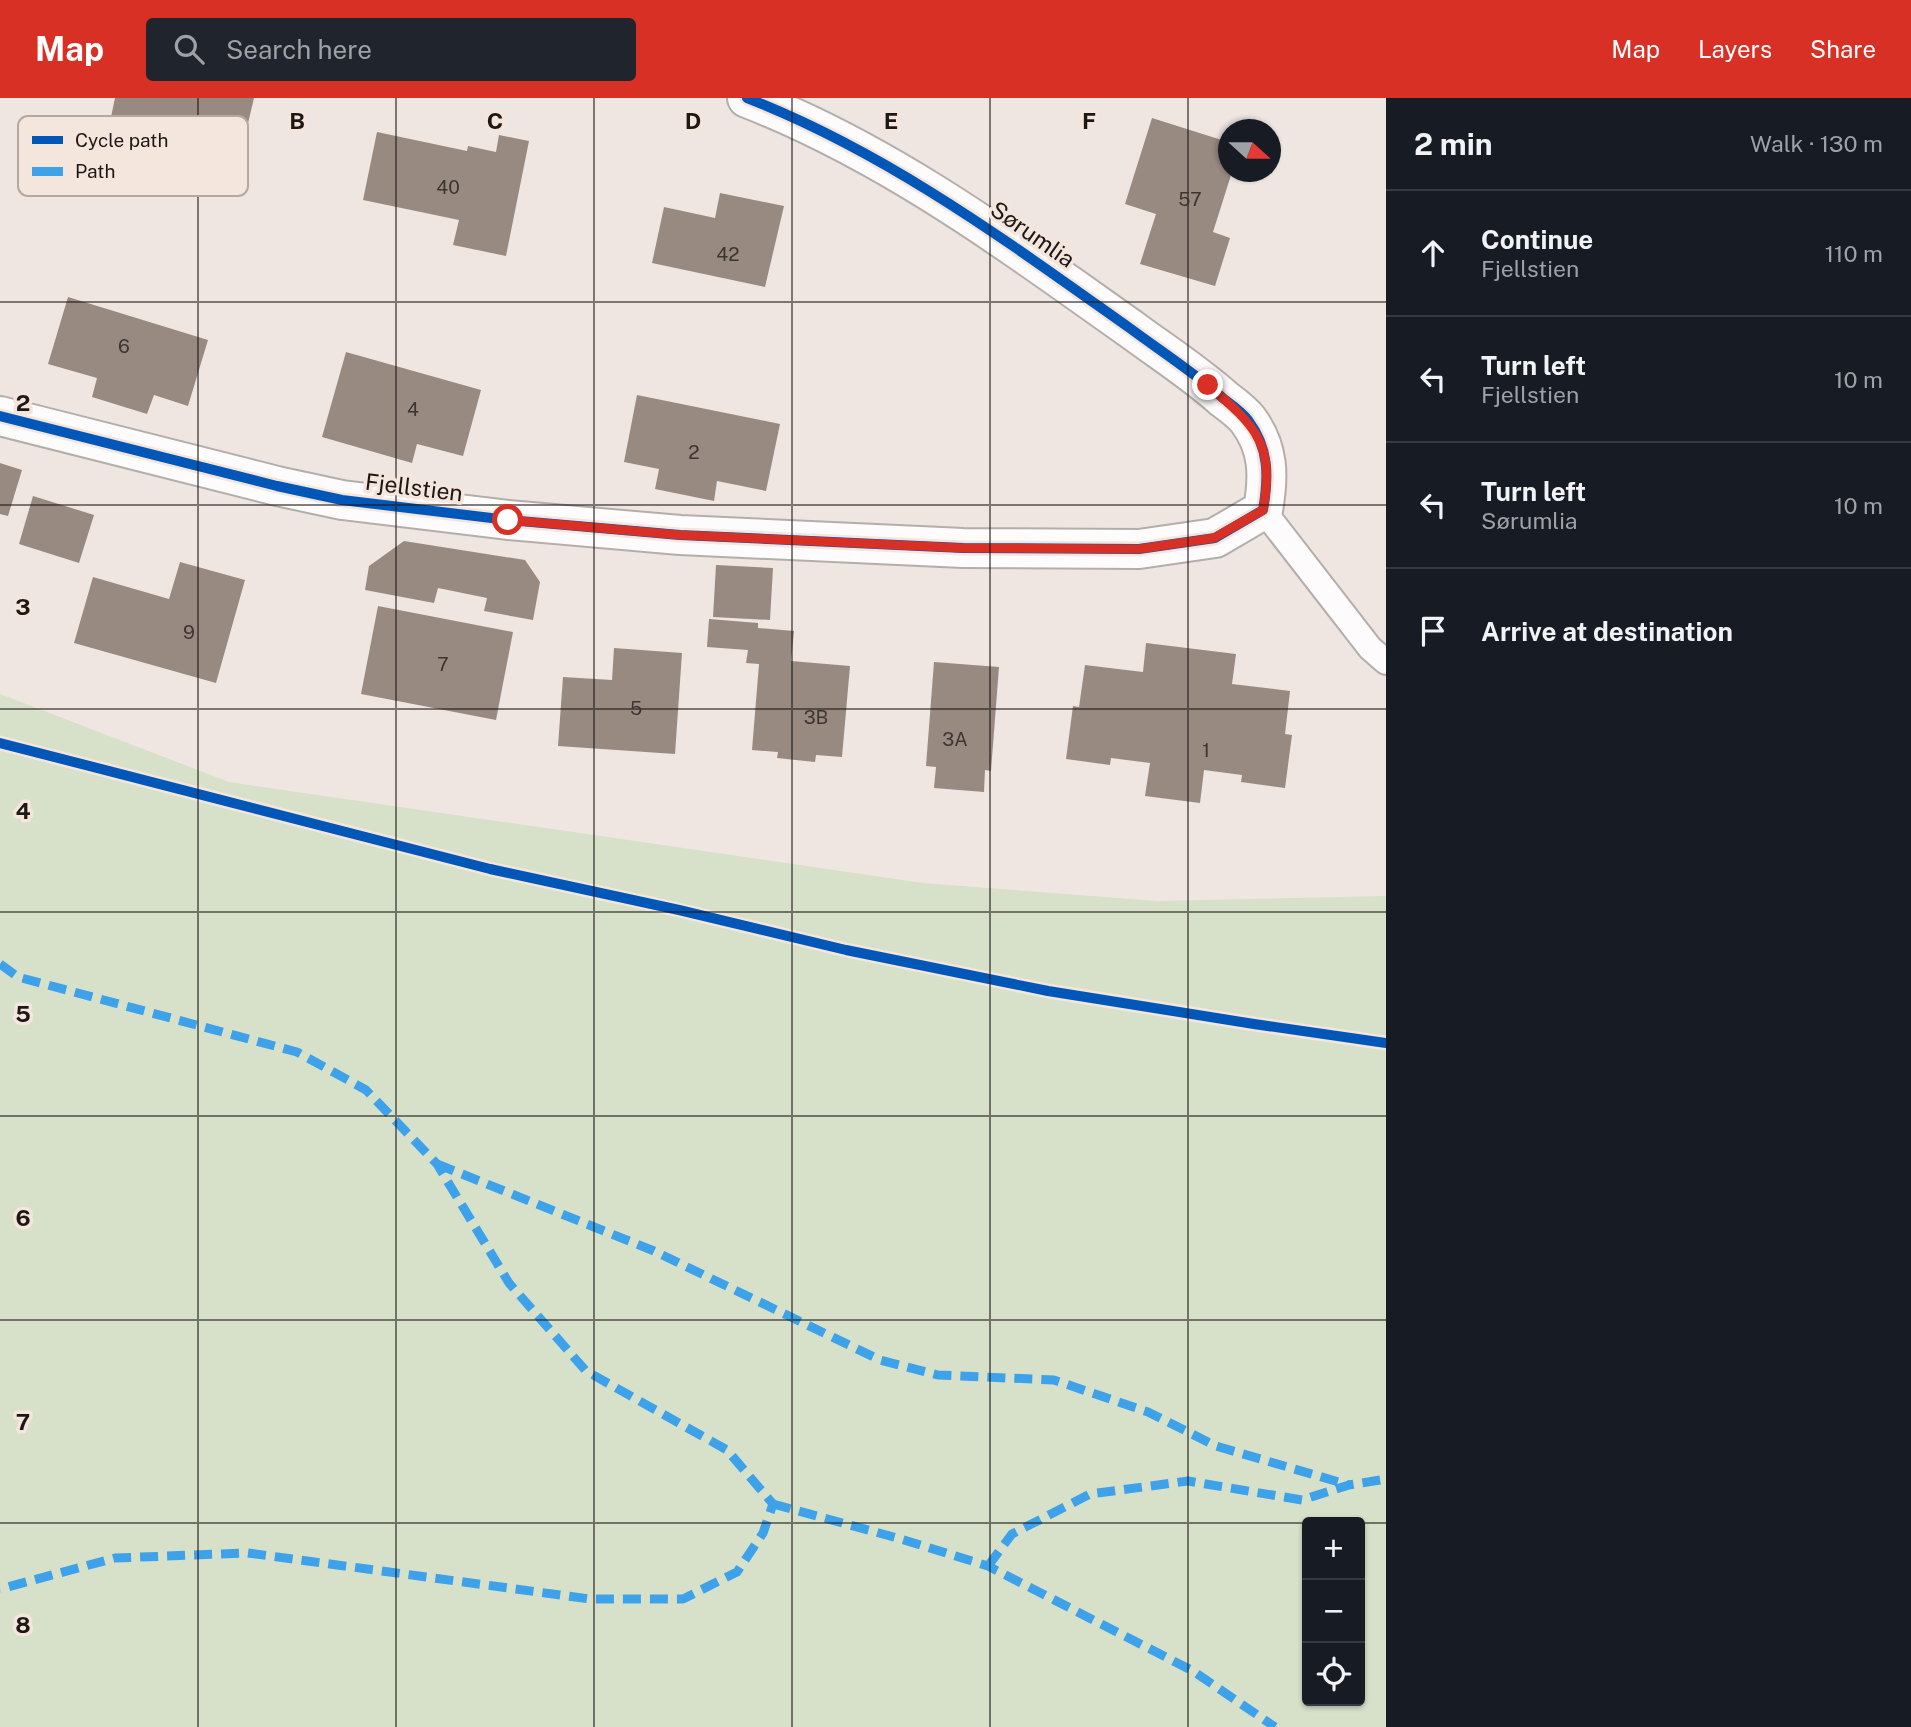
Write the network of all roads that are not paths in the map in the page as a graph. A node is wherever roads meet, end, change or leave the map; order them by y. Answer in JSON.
{"nodes":[{"id":1,"x":747,"y":98,"type":"edge"},
{"id":2,"x":0,"y":416,"type":"edge"},
{"id":3,"x":1263,"y":510,"type":"junction"},
{"id":4,"x":1386,"y":663,"type":"edge"}],
"edges":[{"from":1,"to":3,"type":"street","name":"Sørumlia"},
{"from":2,"to":3,"type":"street","name":"Fjellstien"},
{"from":3,"to":4,"type":"lane"}]}
